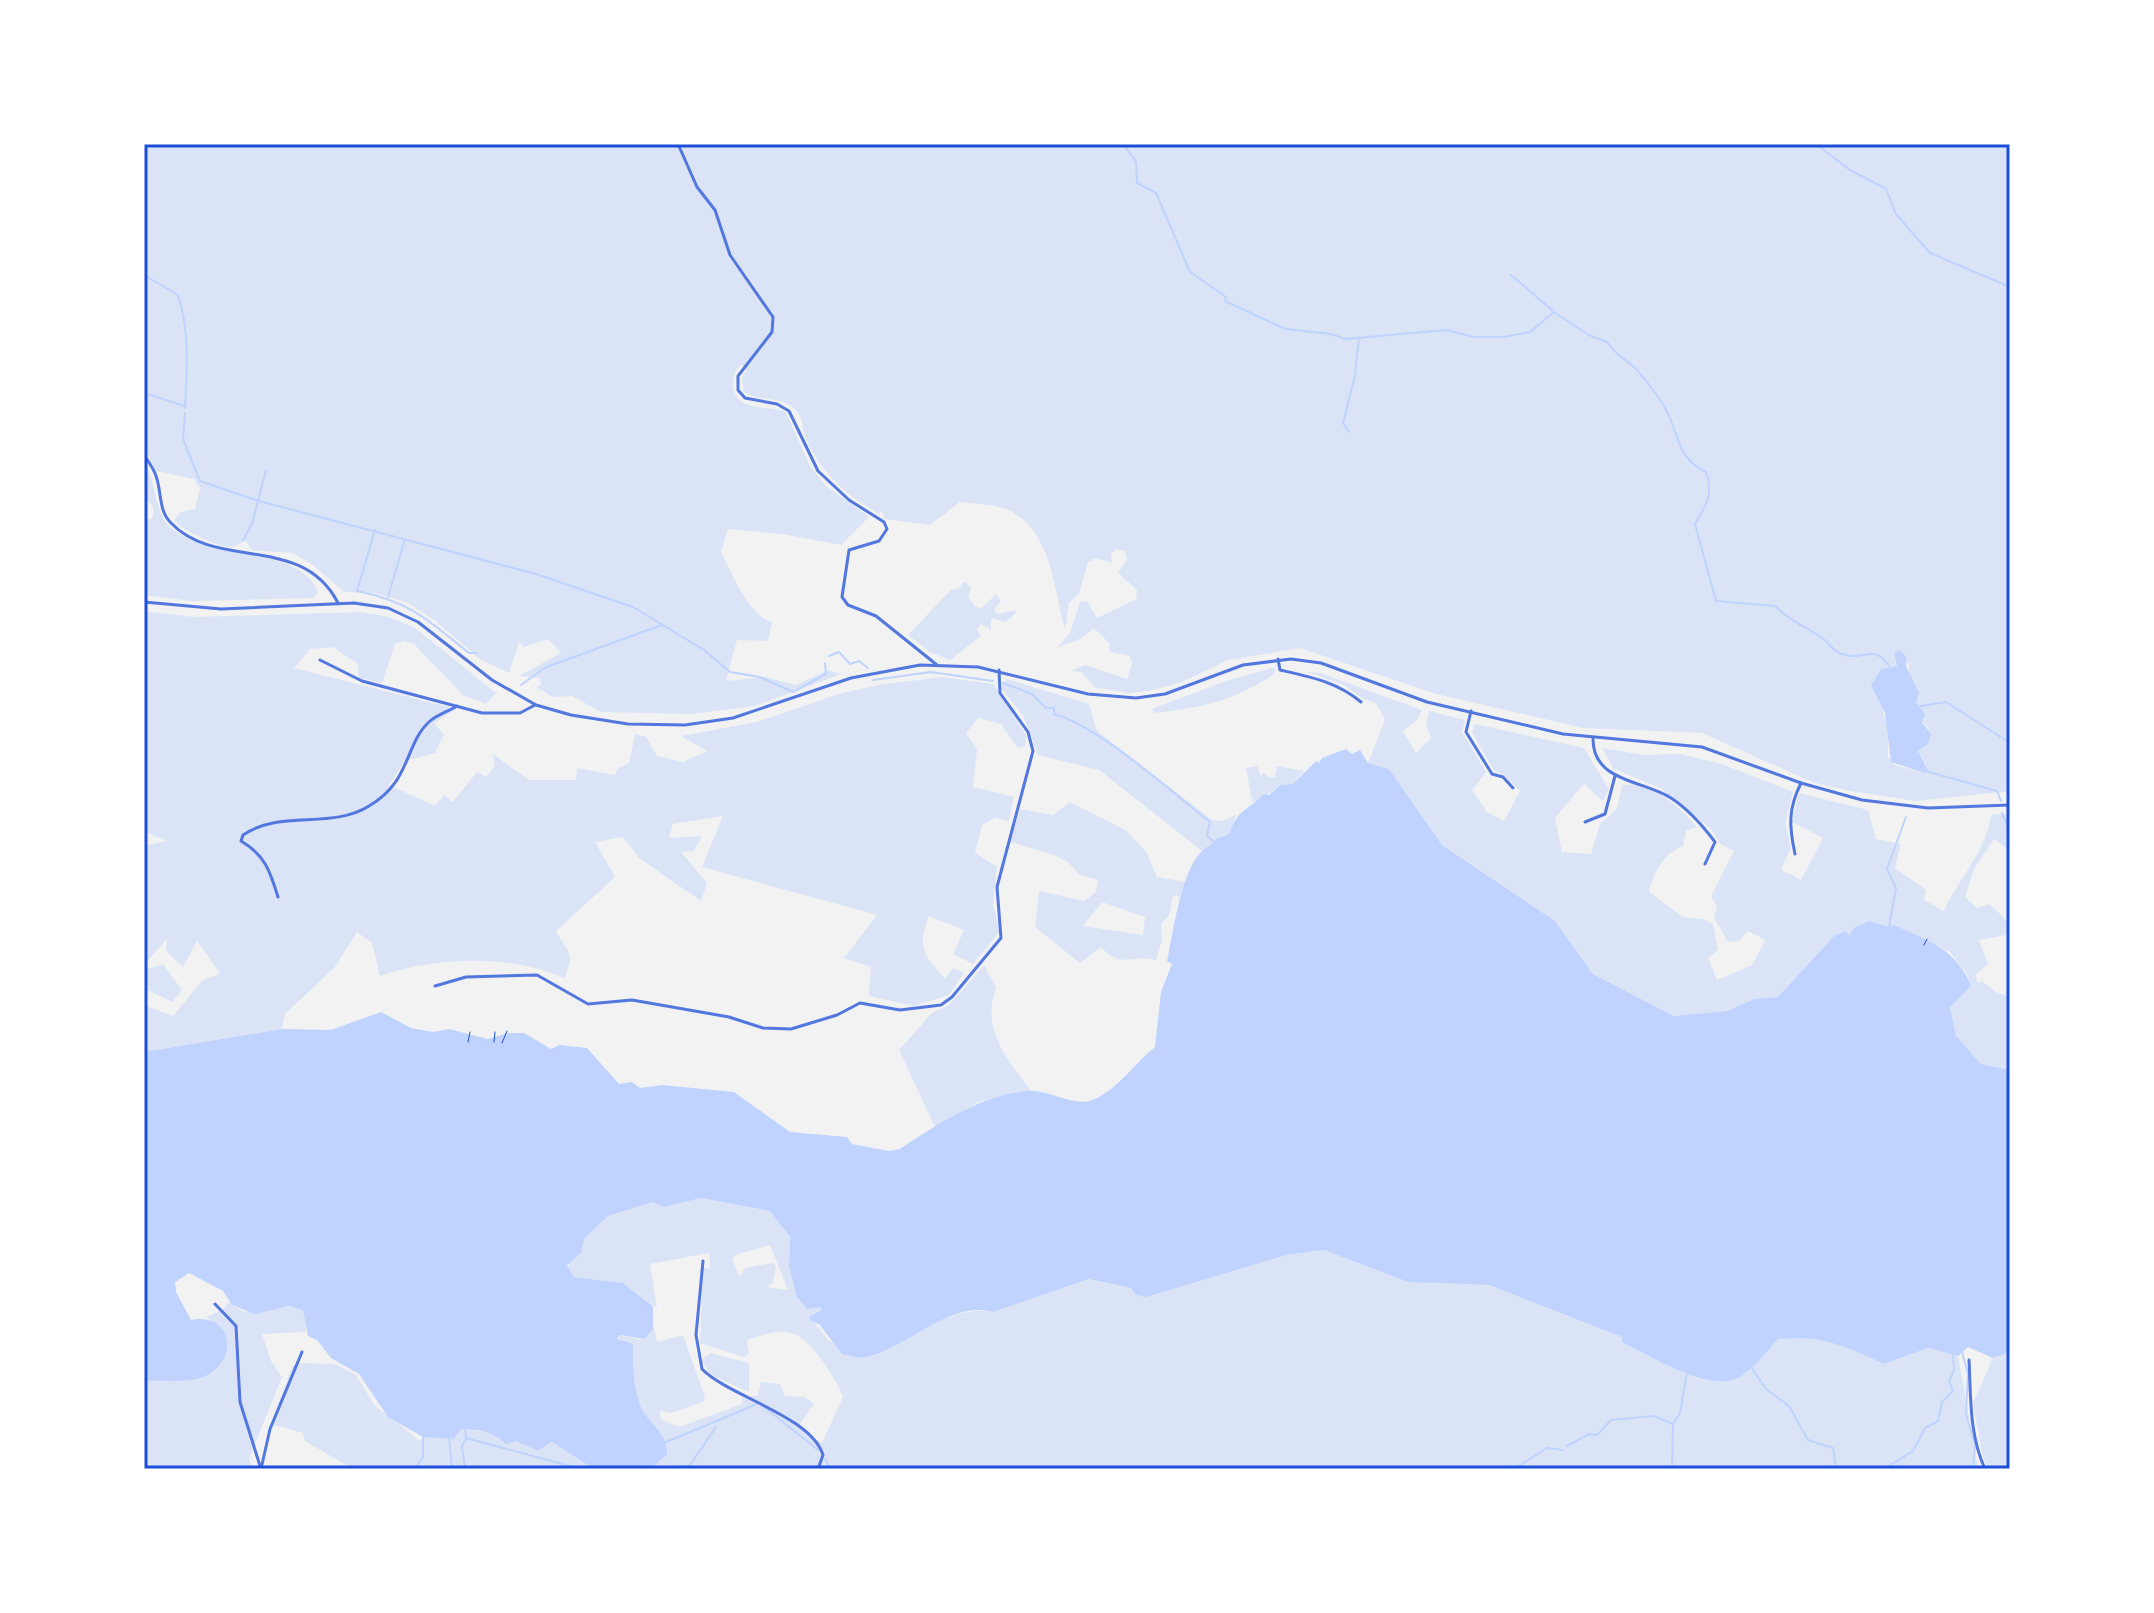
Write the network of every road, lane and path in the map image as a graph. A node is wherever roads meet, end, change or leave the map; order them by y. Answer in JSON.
{"nodes":[{"id":1,"x":678,"y":144,"type":"edge"},
{"id":2,"x":144,"y":455,"type":"edge"},
{"id":3,"x":144,"y":602,"type":"edge"},
{"id":4,"x":338,"y":603,"type":"junction"},
{"id":5,"x":1278,"y":659,"type":"junction"},
{"id":6,"x":320,"y":660,"type":"dead end"},
{"id":7,"x":937,"y":665,"type":"junction"},
{"id":8,"x":999,"y":670,"type":"junction"},
{"id":9,"x":1361,"y":702,"type":"dead end"},
{"id":10,"x":536,"y":705,"type":"junction"},
{"id":11,"x":457,"y":706,"type":"junction"},
{"id":12,"x":1471,"y":711,"type":"junction"},
{"id":13,"x":1593,"y":739,"type":"junction"},
{"id":14,"x":1615,"y":776,"type":"junction"},
{"id":15,"x":1801,"y":783,"type":"junction"},
{"id":16,"x":1513,"y":788,"type":"dead end"},
{"id":17,"x":2010,"y":805,"type":"edge"},
{"id":18,"x":1585,"y":822,"type":"dead end"},
{"id":19,"x":1795,"y":854,"type":"dead end"},
{"id":20,"x":1705,"y":864,"type":"dead end"},
{"id":21,"x":278,"y":897,"type":"dead end"},
{"id":22,"x":1927,"y":939,"type":"dead end"},
{"id":23,"x":1924,"y":945,"type":"dead end"},
{"id":24,"x":435,"y":986,"type":"dead end"},
{"id":25,"x":507,"y":1031,"type":"dead end"},
{"id":26,"x":470,"y":1032,"type":"dead end"},
{"id":27,"x":495,"y":1032,"type":"dead end"},
{"id":28,"x":468,"y":1042,"type":"dead end"},
{"id":29,"x":494,"y":1042,"type":"dead end"},
{"id":30,"x":502,"y":1043,"type":"dead end"},
{"id":31,"x":703,"y":1261,"type":"dead end"},
{"id":32,"x":215,"y":1304,"type":"dead end"},
{"id":33,"x":302,"y":1352,"type":"dead end"},
{"id":34,"x":1969,"y":1360,"type":"dead end"},
{"id":35,"x":261,"y":1469,"type":"edge"},
{"id":36,"x":818,"y":1469,"type":"edge"},
{"id":37,"x":1985,"y":1469,"type":"edge"}],
"edges":[{"from":1,"to":7,"type":"street"},
{"from":2,"to":4,"type":"street"},
{"from":3,"to":4,"type":"street"},
{"from":4,"to":10,"type":"street"},
{"from":5,"to":8,"type":"street"},
{"from":5,"to":9,"type":"street"},
{"from":5,"to":12,"type":"street"},
{"from":6,"to":11,"type":"street"},
{"from":7,"to":8,"type":"street"},
{"from":7,"to":10,"type":"street"},
{"from":8,"to":24,"type":"street"},
{"from":10,"to":11,"type":"street"},
{"from":11,"to":21,"type":"street"},
{"from":12,"to":13,"type":"street"},
{"from":12,"to":16,"type":"street"},
{"from":13,"to":14,"type":"street"},
{"from":13,"to":15,"type":"street"},
{"from":14,"to":18,"type":"street"},
{"from":14,"to":20,"type":"street"},
{"from":15,"to":17,"type":"street"},
{"from":15,"to":19,"type":"street"},
{"from":22,"to":23,"type":"path"},
{"from":25,"to":30,"type":"path"},
{"from":26,"to":28,"type":"path"},
{"from":27,"to":29,"type":"path"},
{"from":31,"to":36,"type":"street"},
{"from":32,"to":35,"type":"street"},
{"from":33,"to":35,"type":"street"},
{"from":34,"to":37,"type":"street"}]}
